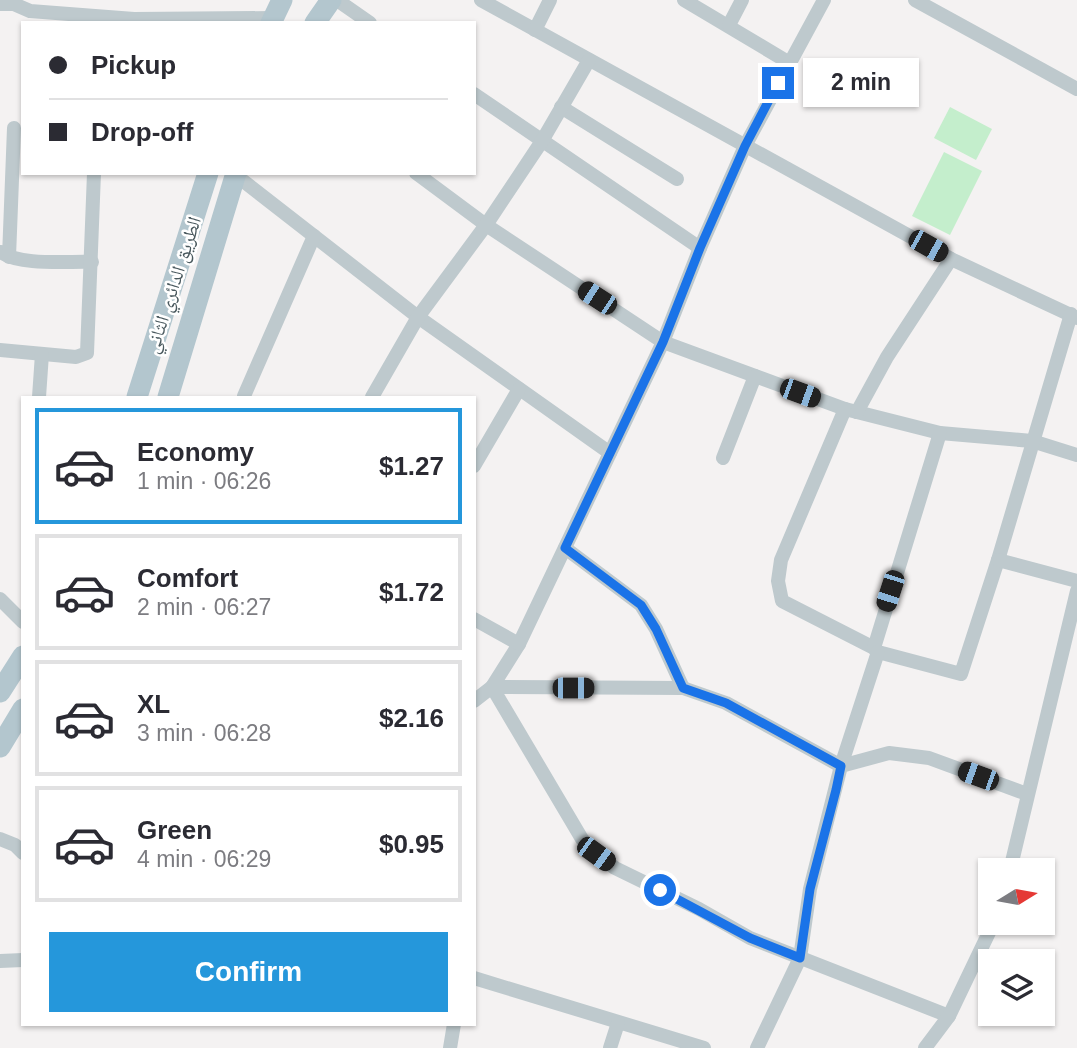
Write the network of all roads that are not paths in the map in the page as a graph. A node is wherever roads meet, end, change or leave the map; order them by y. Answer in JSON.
{"nodes":[{"id":1,"x":94,"y":0,"type":"edge"},
{"id":2,"x":331,"y":0,"type":"edge"},
{"id":3,"x":337,"y":0,"type":"edge"},
{"id":4,"x":481,"y":0,"type":"edge"},
{"id":5,"x":550,"y":0,"type":"edge"},
{"id":6,"x":684,"y":0,"type":"edge"},
{"id":7,"x":743,"y":0,"type":"edge"},
{"id":8,"x":824,"y":0,"type":"edge"},
{"id":9,"x":915,"y":0,"type":"edge"},
{"id":10,"x":9,"y":3,"type":"edge"},
{"id":11,"x":275,"y":14,"type":"edge"},
{"id":12,"x":94,"y":20,"type":"edge"},
{"id":13,"x":316,"y":21,"type":"edge"},
{"id":14,"x":367,"y":21,"type":"edge"},
{"id":15,"x":729,"y":25,"type":"junction"},
{"id":16,"x":535,"y":30,"type":"junction"},
{"id":17,"x":589,"y":60,"type":"junction"},
{"id":18,"x":788,"y":62,"type":"junction"},
{"id":19,"x":1077,"y":89,"type":"edge"},
{"id":20,"x":476,"y":95,"type":"edge"},
{"id":21,"x":561,"y":107,"type":"junction"},
{"id":22,"x":12,"y":129,"type":"edge"},
{"id":23,"x":542,"y":141,"type":"junction"},
{"id":24,"x":745,"y":146,"type":"junction"},
{"id":25,"x":94,"y":175,"type":"edge"},
{"id":26,"x":207,"y":175,"type":"edge"},
{"id":27,"x":235,"y":175,"type":"edge"},
{"id":28,"x":236,"y":175,"type":"edge"},
{"id":29,"x":419,"y":175,"type":"edge"},
{"id":30,"x":677,"y":179,"type":"dead end"},
{"id":31,"x":486,"y":225,"type":"junction"},
{"id":32,"x":314,"y":236,"type":"junction"},
{"id":33,"x":700,"y":248,"type":"junction"},
{"id":34,"x":4,"y":254,"type":"edge"},
{"id":35,"x":951,"y":259,"type":"junction"},
{"id":36,"x":92,"y":262,"type":"junction"},
{"id":37,"x":1074,"y":316,"type":"edge"},
{"id":38,"x":418,"y":317,"type":"junction"},
{"id":39,"x":663,"y":342,"type":"junction"},
{"id":40,"x":0,"y":350,"type":"edge"},
{"id":41,"x":42,"y":354,"type":"junction"},
{"id":42,"x":755,"y":376,"type":"junction"},
{"id":43,"x":519,"y":389,"type":"junction"},
{"id":44,"x":39,"y":396,"type":"edge"},
{"id":45,"x":137,"y":396,"type":"edge"},
{"id":46,"x":168,"y":396,"type":"edge"},
{"id":47,"x":244,"y":396,"type":"edge"},
{"id":48,"x":373,"y":396,"type":"edge"},
{"id":49,"x":851,"y":410,"type":"junction"},
{"id":50,"x":940,"y":433,"type":"junction"},
{"id":51,"x":1032,"y":441,"type":"junction"},
{"id":52,"x":610,"y":453,"type":"junction"},
{"id":53,"x":1077,"y":455,"type":"edge"},
{"id":54,"x":723,"y":458,"type":"dead end"},
{"id":55,"x":476,"y":463,"type":"edge"},
{"id":56,"x":565,"y":548,"type":"junction"},
{"id":57,"x":998,"y":560,"type":"junction"},
{"id":58,"x":1077,"y":580,"type":"edge"},
{"id":59,"x":1077,"y":591,"type":"edge"},
{"id":60,"x":0,"y":599,"type":"edge"},
{"id":61,"x":21,"y":620,"type":"edge"},
{"id":62,"x":476,"y":621,"type":"edge"},
{"id":63,"x":519,"y":644,"type":"junction"},
{"id":64,"x":876,"y":650,"type":"junction"},
{"id":65,"x":21,"y":659,"type":"edge"},
{"id":66,"x":492,"y":687,"type":"junction"},
{"id":67,"x":683,"y":688,"type":"junction"},
{"id":68,"x":0,"y":692,"type":"edge"},
{"id":69,"x":476,"y":699,"type":"edge"},
{"id":70,"x":21,"y":717,"type":"edge"},
{"id":71,"x":0,"y":747,"type":"edge"},
{"id":72,"x":841,"y":766,"type":"junction"},
{"id":73,"x":1027,"y":794,"type":"junction"},
{"id":74,"x":0,"y":839,"type":"edge"},
{"id":75,"x":21,"y":851,"type":"edge"},
{"id":76,"x":1013,"y":858,"type":"edge"},
{"id":77,"x":988,"y":935,"type":"edge"},
{"id":78,"x":800,"y":958,"type":"junction"},
{"id":79,"x":21,"y":960,"type":"edge"},
{"id":80,"x":0,"y":961,"type":"edge"},
{"id":81,"x":476,"y":979,"type":"edge"},
{"id":82,"x":949,"y":1016,"type":"junction"},
{"id":83,"x":618,"y":1023,"type":"junction"},
{"id":84,"x":454,"y":1026,"type":"edge"},
{"id":85,"x":450,"y":1048,"type":"edge"},
{"id":86,"x":610,"y":1048,"type":"edge"},
{"id":87,"x":704,"y":1048,"type":"edge"},
{"id":88,"x":757,"y":1048,"type":"edge"},
{"id":89,"x":925,"y":1048,"type":"edge"}],
"edges":[{"from":1,"to":12,"type":"street"},
{"from":2,"to":13,"type":"main road"},
{"from":3,"to":14,"type":"street"},
{"from":4,"to":16,"type":"street"},
{"from":5,"to":16,"type":"street"},
{"from":6,"to":15,"type":"street"},
{"from":7,"to":15,"type":"street"},
{"from":8,"to":18,"type":"street"},
{"from":9,"to":19,"type":"street"},
{"from":10,"to":12,"type":"street"},
{"from":11,"to":12,"type":"street"},
{"from":15,"to":18,"type":"street"},
{"from":16,"to":17,"type":"street"},
{"from":17,"to":21,"type":"street"},
{"from":17,"to":24,"type":"street"},
{"from":18,"to":24,"type":"street"},
{"from":20,"to":23,"type":"street"},
{"from":21,"to":23,"type":"street"},
{"from":21,"to":30,"type":"street"},
{"from":22,"to":34,"type":"street"},
{"from":23,"to":31,"type":"street"},
{"from":23,"to":33,"type":"street"},
{"from":24,"to":33,"type":"street"},
{"from":24,"to":35,"type":"street"},
{"from":25,"to":36,"type":"street"},
{"from":26,"to":45,"type":"main road","name":"الطريق الدائري الثاني"},
{"from":27,"to":46,"type":"main road","name":"الطريق الدائري الثاني"},
{"from":28,"to":32,"type":"street"},
{"from":29,"to":31,"type":"street"},
{"from":31,"to":38,"type":"street"},
{"from":31,"to":39,"type":"street"},
{"from":32,"to":38,"type":"street"},
{"from":32,"to":47,"type":"street"},
{"from":33,"to":39,"type":"street"},
{"from":34,"to":36,"type":"street"},
{"from":35,"to":37,"type":"street"},
{"from":35,"to":49,"type":"street"},
{"from":36,"to":41,"type":"street"},
{"from":37,"to":51,"type":"street"},
{"from":38,"to":43,"type":"street"},
{"from":38,"to":48,"type":"street"},
{"from":39,"to":42,"type":"street"},
{"from":39,"to":52,"type":"street"},
{"from":40,"to":41,"type":"street"},
{"from":41,"to":44,"type":"street"},
{"from":42,"to":49,"type":"street"},
{"from":42,"to":54,"type":"street"},
{"from":43,"to":52,"type":"street"},
{"from":43,"to":55,"type":"street"},
{"from":49,"to":50,"type":"street"},
{"from":49,"to":64,"type":"street"},
{"from":50,"to":51,"type":"street"},
{"from":50,"to":64,"type":"street"},
{"from":51,"to":53,"type":"street"},
{"from":51,"to":57,"type":"street"},
{"from":52,"to":56,"type":"street"},
{"from":56,"to":63,"type":"street"},
{"from":56,"to":67,"type":"street"},
{"from":57,"to":58,"type":"street"},
{"from":57,"to":64,"type":"street"},
{"from":59,"to":73,"type":"street"},
{"from":60,"to":61,"type":"street"},
{"from":62,"to":63,"type":"street"},
{"from":63,"to":66,"type":"street"},
{"from":64,"to":72,"type":"street"},
{"from":65,"to":68,"type":"main road"},
{"from":66,"to":67,"type":"street"},
{"from":66,"to":69,"type":"street"},
{"from":66,"to":78,"type":"street"},
{"from":67,"to":72,"type":"street"},
{"from":70,"to":71,"type":"main road"},
{"from":72,"to":73,"type":"street"},
{"from":72,"to":78,"type":"street"},
{"from":73,"to":76,"type":"street"},
{"from":74,"to":75,"type":"street"},
{"from":77,"to":82,"type":"street"},
{"from":78,"to":82,"type":"street"},
{"from":78,"to":88,"type":"street"},
{"from":79,"to":80,"type":"street"},
{"from":81,"to":83,"type":"street"},
{"from":82,"to":89,"type":"street"},
{"from":83,"to":86,"type":"street"},
{"from":83,"to":87,"type":"street"},
{"from":84,"to":85,"type":"street"}]}
